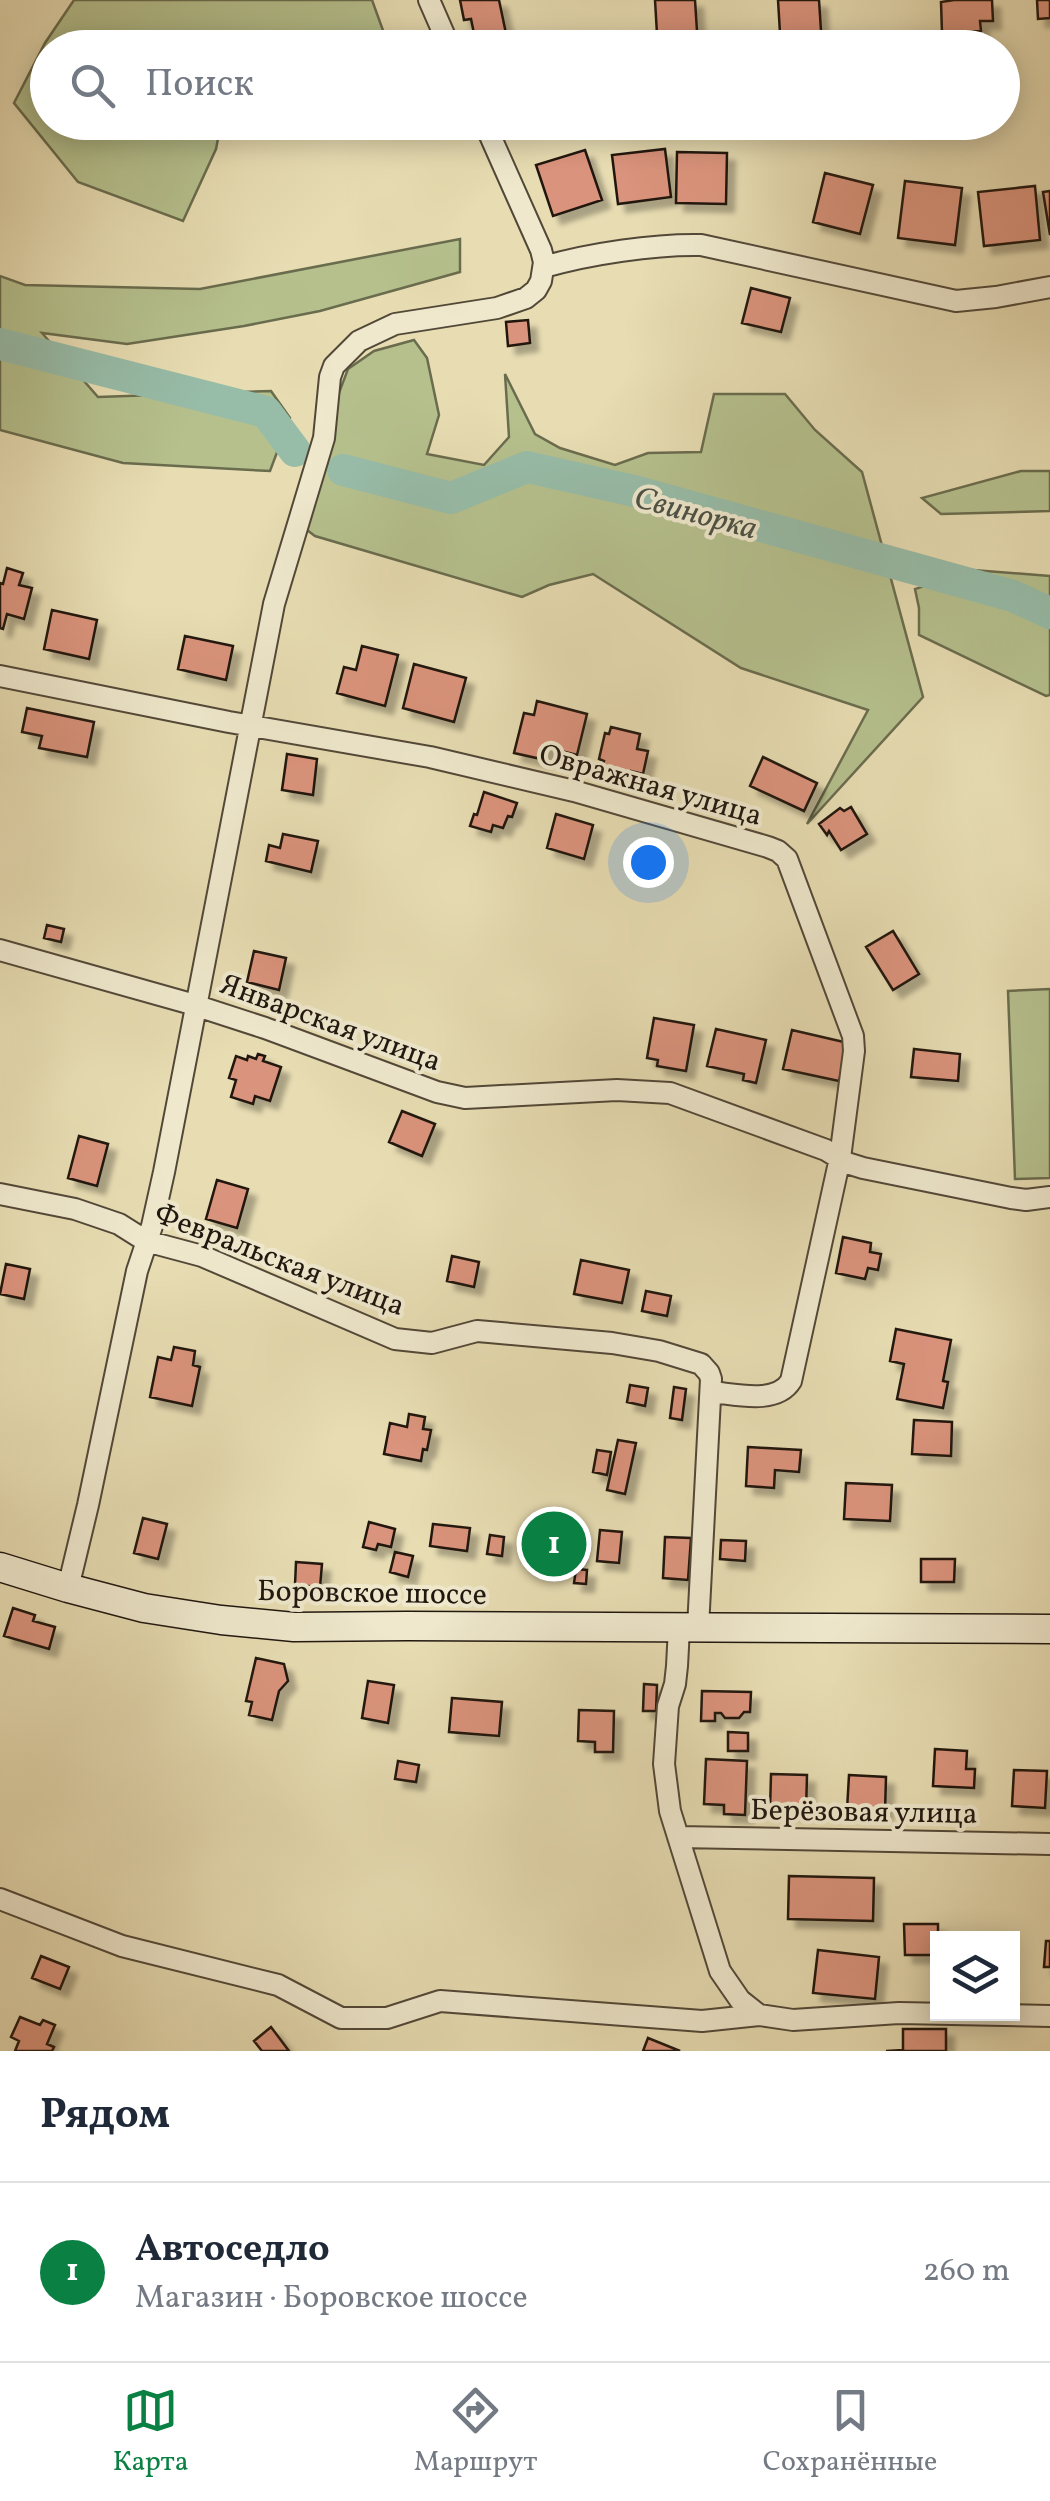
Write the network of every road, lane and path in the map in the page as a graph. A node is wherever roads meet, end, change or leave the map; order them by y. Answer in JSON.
{"nodes":[{"id":1,"x":429,"y":0,"type":"edge"},
{"id":2,"x":442,"y":30,"type":"edge"},
{"id":3,"x":492,"y":140,"type":"edge"},
{"id":4,"x":544,"y":268,"type":"junction"},
{"id":5,"x":1050,"y":287,"type":"edge"},
{"id":6,"x":0,"y":676,"type":"edge"},
{"id":7,"x":252,"y":726,"type":"junction"},
{"id":8,"x":0,"y":950,"type":"edge"},
{"id":9,"x":196,"y":1005,"type":"junction"},
{"id":10,"x":840,"y":1158,"type":"junction"},
{"id":11,"x":0,"y":1194,"type":"edge"},
{"id":12,"x":1050,"y":1197,"type":"edge"},
{"id":13,"x":146,"y":1241,"type":"junction"},
{"id":14,"x":711,"y":1386,"type":"junction"},
{"id":15,"x":0,"y":1567,"type":"edge"},
{"id":16,"x":68,"y":1588,"type":"junction"},
{"id":17,"x":688,"y":1628,"type":"junction"},
{"id":18,"x":1050,"y":1630,"type":"edge"},
{"id":19,"x":678,"y":1837,"type":"junction"},
{"id":20,"x":1050,"y":1844,"type":"edge"},
{"id":21,"x":0,"y":1898,"type":"edge"},
{"id":22,"x":760,"y":2015,"type":"junction"},
{"id":23,"x":1050,"y":2016,"type":"edge"}],
"edges":[{"from":1,"to":2,"type":"street"},
{"from":3,"to":4,"type":"street"},
{"from":4,"to":5,"type":"street"},
{"from":4,"to":7,"type":"street"},
{"from":6,"to":7,"type":"street","name":"Овражная улица"},
{"from":7,"to":9,"type":"street"},
{"from":7,"to":10,"type":"street","name":"Овражная улица"},
{"from":8,"to":9,"type":"street","name":"Январская улица"},
{"from":9,"to":10,"type":"street","name":"Январская улица"},
{"from":9,"to":13,"type":"street"},
{"from":10,"to":12,"type":"street","name":"Январская улица"},
{"from":10,"to":14,"type":"street","name":"Овражная улица"},
{"from":11,"to":13,"type":"street","name":"Февральская улица"},
{"from":13,"to":14,"type":"street","name":"Февральская улица"},
{"from":13,"to":16,"type":"street"},
{"from":14,"to":17,"type":"street"},
{"from":15,"to":16,"type":"main road","name":"Боровское шоссе"},
{"from":16,"to":17,"type":"main road","name":"Боровское шоссе"},
{"from":17,"to":18,"type":"main road","name":"Боровское шоссе"},
{"from":17,"to":19,"type":"street"},
{"from":19,"to":20,"type":"street","name":"Берёзовая улица"},
{"from":19,"to":22,"type":"street"},
{"from":21,"to":22,"type":"street"},
{"from":22,"to":23,"type":"street"}]}
